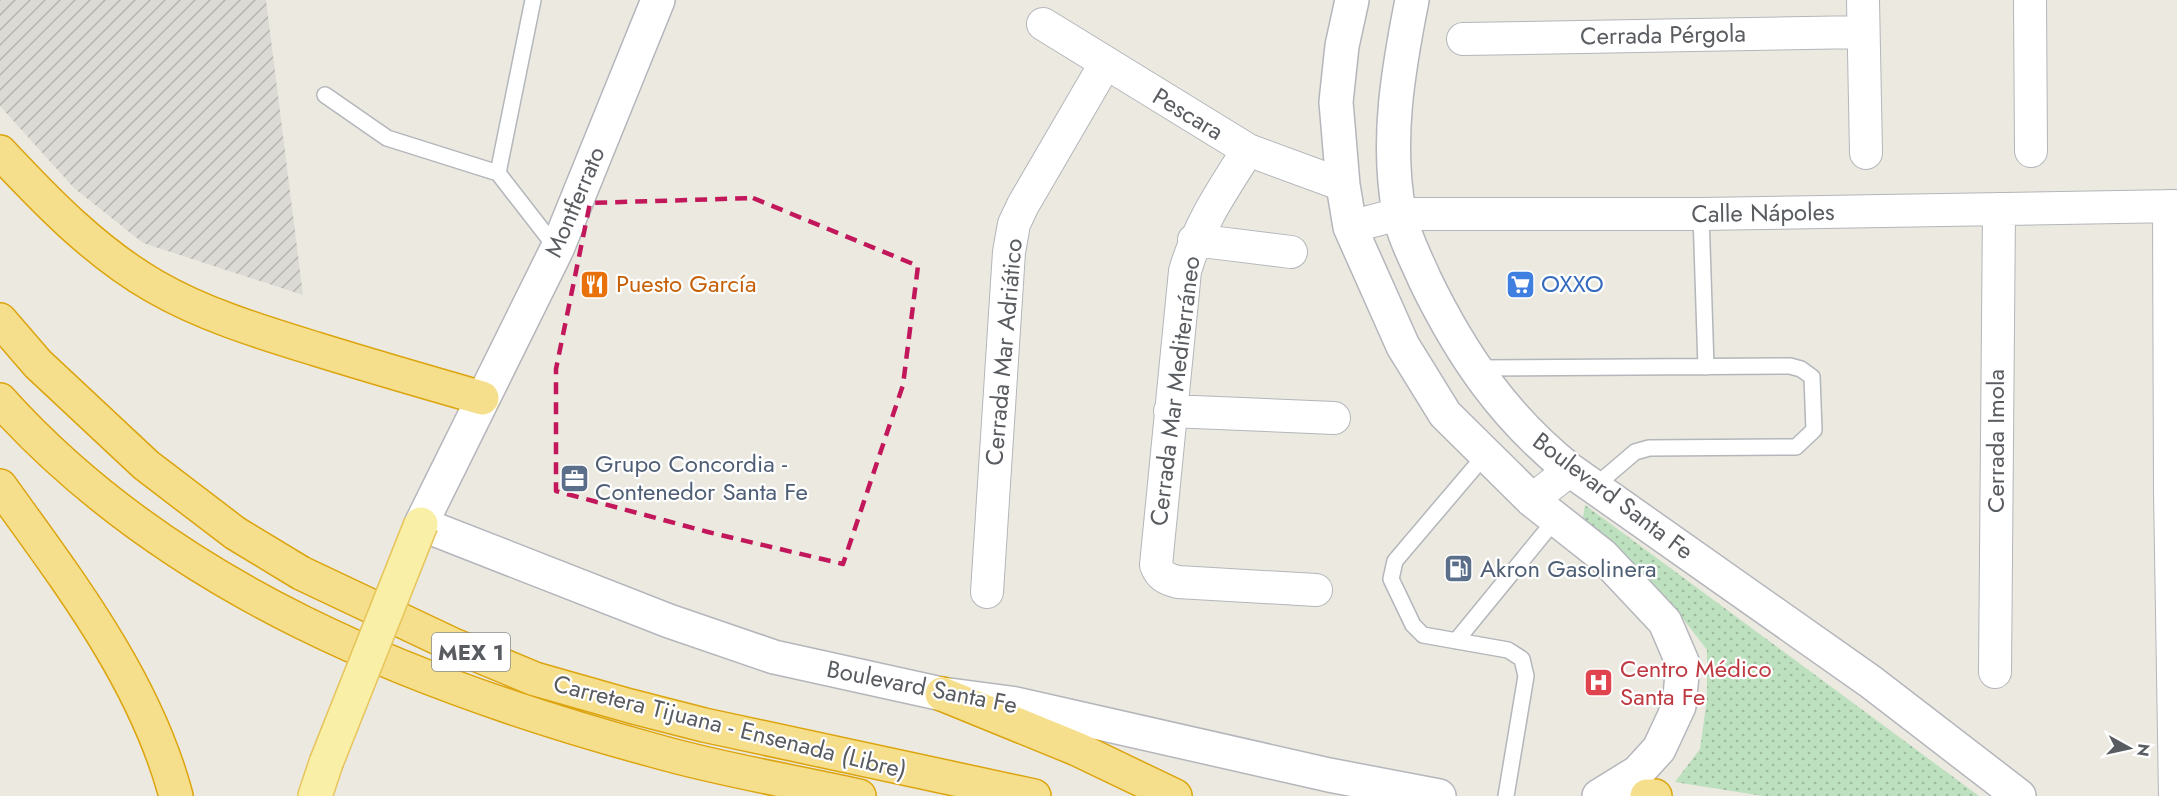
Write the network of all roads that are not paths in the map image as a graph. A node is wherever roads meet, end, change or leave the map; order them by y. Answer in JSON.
{"nodes":[{"id":1,"x":533,"y":0,"type":"edge"},
{"id":2,"x":658,"y":0,"type":"edge"},
{"id":3,"x":1412,"y":0,"type":"edge"},
{"id":4,"x":1863,"y":0,"type":"edge"},
{"id":5,"x":2030,"y":0,"type":"edge"},
{"id":6,"x":1347,"y":2,"type":"edge"},
{"id":7,"x":1043,"y":24,"type":"dead end"},
{"id":8,"x":1863,"y":32,"type":"junction"},
{"id":9,"x":1463,"y":39,"type":"dead end"},
{"id":10,"x":1105,"y":64,"type":"junction"},
{"id":11,"x":325,"y":95,"type":"dead end"},
{"id":12,"x":1248,"y":150,"type":"junction"},
{"id":13,"x":2031,"y":151,"type":"dead end"},
{"id":14,"x":0,"y":152,"type":"edge"},
{"id":15,"x":1866,"y":153,"type":"dead end"},
{"id":16,"x":498,"y":173,"type":"junction"},
{"id":17,"x":1343,"y":185,"type":"junction"},
{"id":18,"x":2173,"y":206,"type":"edge"},
{"id":19,"x":1999,"y":209,"type":"junction"},
{"id":20,"x":1399,"y":214,"type":"junction"},
{"id":21,"x":1701,"y":214,"type":"junction"},
{"id":22,"x":1350,"y":227,"type":"junction"},
{"id":23,"x":1194,"y":240,"type":"junction"},
{"id":24,"x":557,"y":249,"type":"junction"},
{"id":25,"x":1291,"y":252,"type":"dead end"},
{"id":26,"x":0,"y":320,"type":"edge"},
{"id":27,"x":1474,"y":368,"type":"junction"},
{"id":28,"x":1706,"y":368,"type":"junction"},
{"id":29,"x":482,"y":398,"type":"junction"},
{"id":30,"x":0,"y":400,"type":"edge"},
{"id":31,"x":1170,"y":411,"type":"junction"},
{"id":32,"x":1334,"y":418,"type":"dead end"},
{"id":33,"x":1485,"y":455,"type":"junction"},
{"id":34,"x":1582,"y":478,"type":"junction"},
{"id":35,"x":0,"y":486,"type":"edge"},
{"id":36,"x":1544,"y":510,"type":"junction"},
{"id":37,"x":421,"y":524,"type":"junction"},
{"id":38,"x":1316,"y":590,"type":"dead end"},
{"id":39,"x":987,"y":592,"type":"dead end"},
{"id":40,"x":1456,"y":642,"type":"junction"},
{"id":41,"x":1995,"y":672,"type":"dead end"},
{"id":42,"x":942,"y":694,"type":"junction"},
{"id":43,"x":176,"y":796,"type":"edge"},
{"id":44,"x":315,"y":796,"type":"edge"},
{"id":45,"x":859,"y":796,"type":"edge"},
{"id":46,"x":1034,"y":796,"type":"edge"},
{"id":47,"x":1175,"y":796,"type":"edge"},
{"id":48,"x":1439,"y":796,"type":"edge"},
{"id":49,"x":1506,"y":796,"type":"edge"},
{"id":50,"x":1599,"y":796,"type":"edge"},
{"id":51,"x":1647,"y":796,"type":"edge"},
{"id":52,"x":1655,"y":796,"type":"edge"},
{"id":53,"x":2019,"y":796,"type":"edge"},
{"id":54,"x":2175,"y":796,"type":"edge"}],
"edges":[{"from":1,"to":16,"type":"lane"},
{"from":2,"to":24,"type":"main road","name":"Montferrato"},
{"from":3,"to":20,"type":"main road","name":"Boulevard Santa Fe"},
{"from":4,"to":8,"type":"street"},
{"from":5,"to":13,"type":"street"},
{"from":6,"to":17,"type":"main road","name":"Boulevard Santa Fe"},
{"from":7,"to":10,"type":"street","name":"Pescara"},
{"from":8,"to":9,"type":"street","name":"Cerrada Pérgola"},
{"from":8,"to":15,"type":"street"},
{"from":10,"to":12,"type":"street","name":"Pescara"},
{"from":10,"to":39,"type":"street","name":"Cerrada Mar Adriático"},
{"from":11,"to":16,"type":"lane"},
{"from":12,"to":17,"type":"street","name":"Pescara"},
{"from":12,"to":23,"type":"street","name":"Cerrada Mar Mediterráneo"},
{"from":14,"to":29,"type":"highway"},
{"from":16,"to":24,"type":"lane"},
{"from":17,"to":22,"type":"main road","name":"Boulevard Santa Fe"},
{"from":18,"to":19,"type":"street","name":"Calle Nápoles"},
{"from":18,"to":54,"type":"street"},
{"from":19,"to":21,"type":"street","name":"Calle Nápoles"},
{"from":19,"to":41,"type":"street","name":"Cerrada Imola"},
{"from":20,"to":21,"type":"street","name":"Calle Nápoles"},
{"from":20,"to":22,"type":"street","name":"Calle Nápoles"},
{"from":20,"to":27,"type":"main road","name":"Boulevard Santa Fe"},
{"from":21,"to":28,"type":"lane"},
{"from":22,"to":33,"type":"main road","name":"Boulevard Santa Fe"},
{"from":23,"to":25,"type":"street"},
{"from":23,"to":31,"type":"street","name":"Cerrada Mar Mediterráneo"},
{"from":24,"to":29,"type":"main road","name":"Montferrato"},
{"from":26,"to":46,"type":"highway","name":"Carretera Tijuana - Ensenada (Libre)","number":"MEX 1"},
{"from":27,"to":28,"type":"lane"},
{"from":27,"to":34,"type":"main road","name":"Boulevard Santa Fe"},
{"from":28,"to":34,"type":"lane"},
{"from":29,"to":37,"type":"main road","name":"Montferrato"},
{"from":30,"to":45,"type":"highway","name":"Carretera Tijuana - Ensenada (Libre)","number":"MEX 1"},
{"from":31,"to":32,"type":"street"},
{"from":31,"to":38,"type":"street","name":"Cerrada Mar Mediterráneo"},
{"from":33,"to":36,"type":"main road","name":"Boulevard Santa Fe"},
{"from":33,"to":40,"type":"lane"},
{"from":34,"to":36,"type":"street"},
{"from":34,"to":53,"type":"main road","name":"Boulevard Santa Fe"},
{"from":35,"to":43,"type":"highway"},
{"from":36,"to":40,"type":"lane"},
{"from":36,"to":50,"type":"main road","name":"Boulevard Santa Fe"},
{"from":37,"to":42,"type":"main road","name":"Boulevard Santa Fe"},
{"from":37,"to":44,"type":"main road","bridge":true},
{"from":40,"to":49,"type":"lane"},
{"from":42,"to":47,"type":"highway"},
{"from":42,"to":48,"type":"main road","name":"Boulevard Santa Fe"},
{"from":51,"to":52,"type":"highway"}]}
